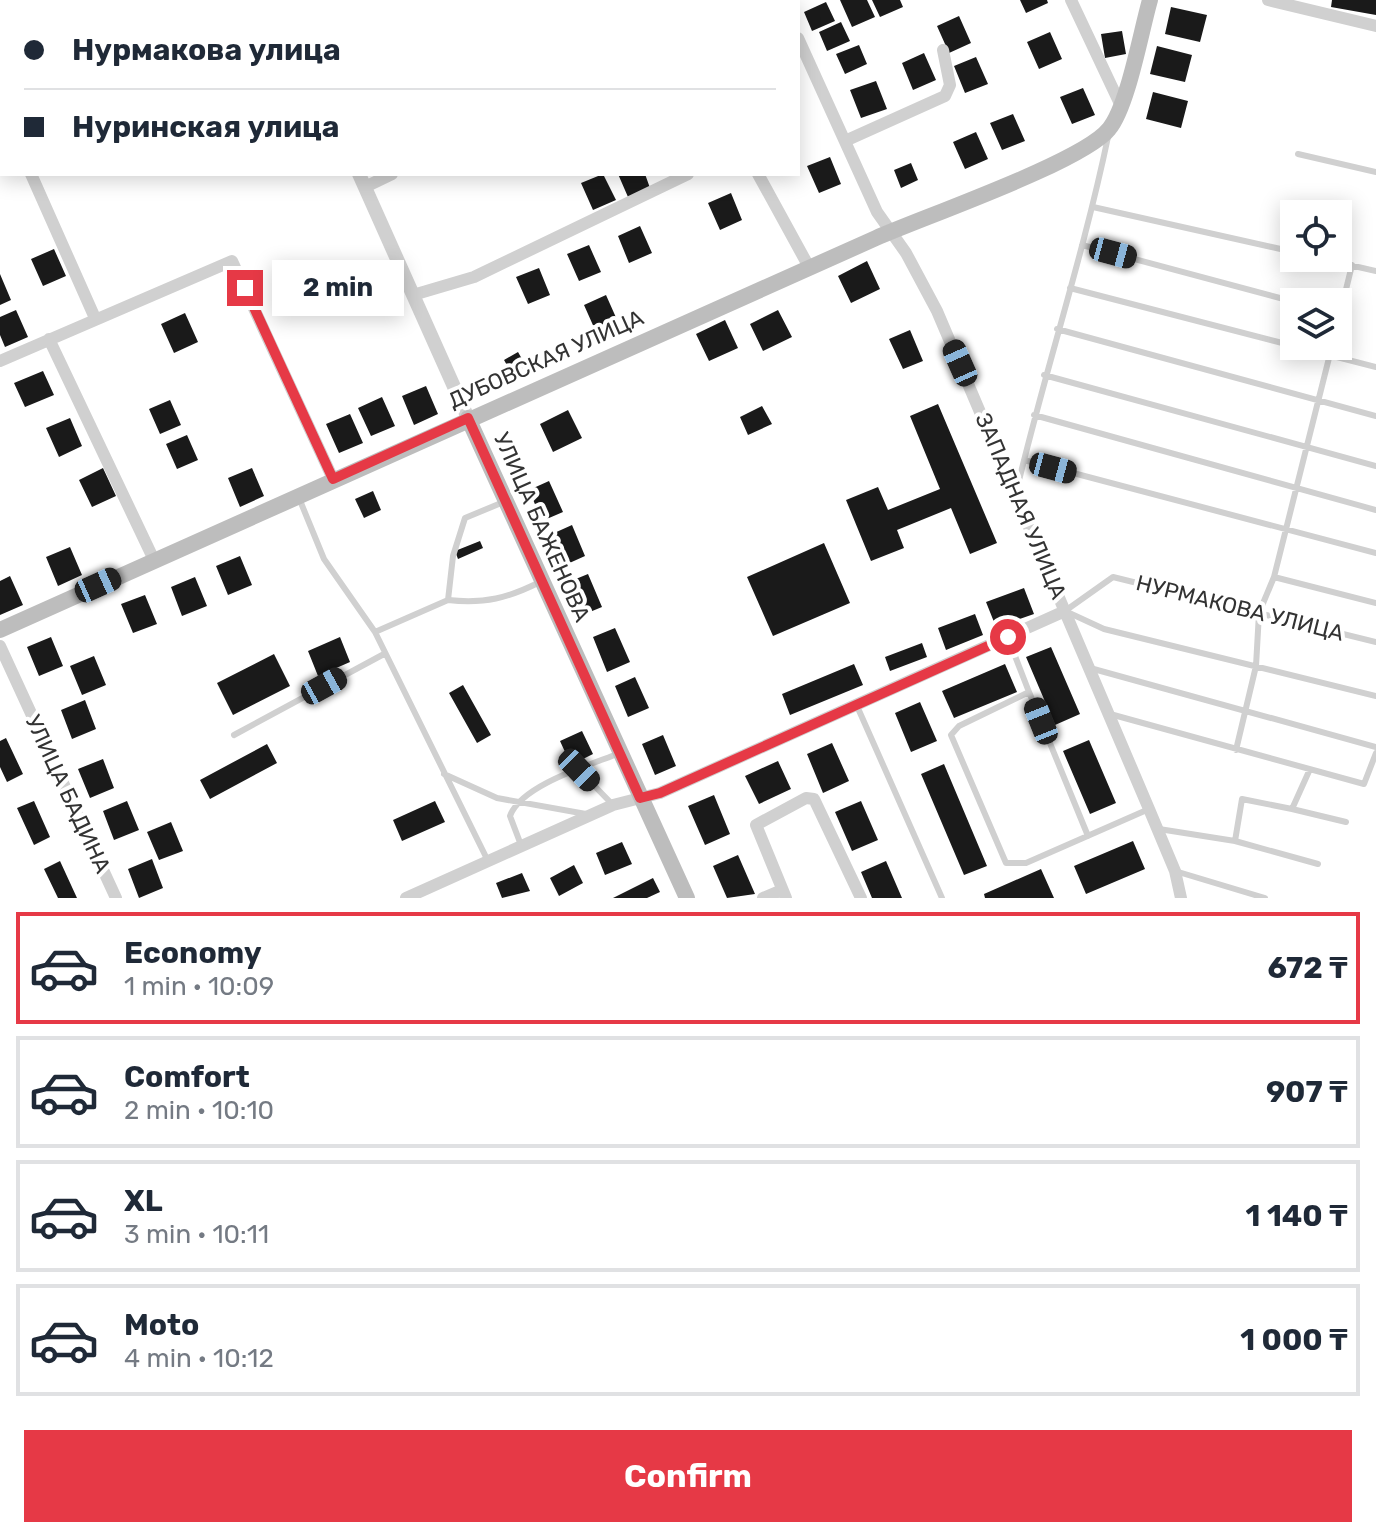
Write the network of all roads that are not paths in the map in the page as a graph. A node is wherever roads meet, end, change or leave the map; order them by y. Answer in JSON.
{"nodes":[{"id":1,"x":1071,"y":0,"type":"edge"},
{"id":2,"x":1150,"y":0,"type":"edge"},
{"id":3,"x":1268,"y":0,"type":"edge"},
{"id":4,"x":1376,"y":26,"type":"edge"},
{"id":5,"x":800,"y":42,"type":"edge"},
{"id":6,"x":943,"y":50,"type":"dead end"},
{"id":7,"x":1121,"y":106,"type":"junction"},
{"id":8,"x":1109,"y":130,"type":"junction"},
{"id":9,"x":845,"y":141,"type":"junction"},
{"id":10,"x":1298,"y":154,"type":"dead end"},
{"id":11,"x":1376,"y":172,"type":"edge"},
{"id":12,"x":32,"y":176,"type":"edge"},
{"id":13,"x":382,"y":176,"type":"edge"},
{"id":14,"x":684,"y":176,"type":"edge"},
{"id":15,"x":759,"y":176,"type":"edge"},
{"id":16,"x":362,"y":180,"type":"edge"},
{"id":17,"x":1093,"y":207,"type":"junction"},
{"id":18,"x":891,"y":231,"type":"junction"},
{"id":19,"x":1082,"y":245,"type":"junction"},
{"id":20,"x":1280,"y":249,"type":"edge"},
{"id":21,"x":1352,"y":265,"type":"edge"},
{"id":22,"x":809,"y":267,"type":"junction"},
{"id":23,"x":1376,"y":271,"type":"edge"},
{"id":24,"x":1070,"y":288,"type":"junction"},
{"id":25,"x":413,"y":295,"type":"junction"},
{"id":26,"x":1280,"y":298,"type":"edge"},
{"id":27,"x":95,"y":318,"type":"junction"},
{"id":28,"x":1057,"y":329,"type":"junction"},
{"id":29,"x":49,"y":339,"type":"junction"},
{"id":30,"x":1280,"y":342,"type":"edge"},
{"id":31,"x":1329,"y":360,"type":"edge"},
{"id":32,"x":1349,"y":360,"type":"edge"},
{"id":33,"x":0,"y":361,"type":"edge"},
{"id":34,"x":1376,"y":367,"type":"edge"},
{"id":35,"x":1044,"y":375,"type":"junction"},
{"id":36,"x":1318,"y":401,"type":"junction"},
{"id":37,"x":1034,"y":415,"type":"junction"},
{"id":38,"x":1376,"y":416,"type":"edge"},
{"id":39,"x":468,"y":418,"type":"junction"},
{"id":40,"x":1306,"y":449,"type":"junction"},
{"id":41,"x":1024,"y":460,"type":"junction"},
{"id":42,"x":1376,"y":466,"type":"edge"},
{"id":43,"x":333,"y":479,"type":"junction"},
{"id":44,"x":1296,"y":490,"type":"junction"},
{"id":45,"x":1016,"y":493,"type":"junction"},
{"id":46,"x":298,"y":495,"type":"junction"},
{"id":47,"x":506,"y":501,"type":"junction"},
{"id":48,"x":1376,"y":510,"type":"edge"},
{"id":49,"x":1286,"y":530,"type":"junction"},
{"id":50,"x":1376,"y":553,"type":"edge"},
{"id":51,"x":154,"y":560,"type":"junction"},
{"id":52,"x":1274,"y":577,"type":"junction"},
{"id":53,"x":543,"y":581,"type":"junction"},
{"id":54,"x":448,"y":600,"type":"junction"},
{"id":55,"x":1376,"y":603,"type":"edge"},
{"id":56,"x":1065,"y":611,"type":"junction"},
{"id":57,"x":1259,"y":613,"type":"junction"},
{"id":58,"x":0,"y":630,"type":"edge"},
{"id":59,"x":375,"y":632,"type":"junction"},
{"id":60,"x":1008,"y":637,"type":"junction"},
{"id":61,"x":1376,"y":642,"type":"edge"},
{"id":62,"x":0,"y":646,"type":"edge"},
{"id":63,"x":384,"y":654,"type":"junction"},
{"id":64,"x":1256,"y":666,"type":"junction"},
{"id":65,"x":1090,"y":668,"type":"junction"},
{"id":66,"x":1029,"y":692,"type":"junction"},
{"id":67,"x":1376,"y":696,"type":"edge"},
{"id":68,"x":856,"y":703,"type":"junction"},
{"id":69,"x":1245,"y":711,"type":"junction"},
{"id":70,"x":1110,"y":714,"type":"junction"},
{"id":71,"x":234,"y":735,"type":"dead end"},
{"id":72,"x":1376,"y":747,"type":"edge"},
{"id":73,"x":1236,"y":750,"type":"junction"},
{"id":74,"x":620,"y":753,"type":"junction"},
{"id":75,"x":1376,"y":753,"type":"edge"},
{"id":76,"x":1310,"y":769,"type":"junction"},
{"id":77,"x":579,"y":770,"type":"junction"},
{"id":78,"x":441,"y":772,"type":"junction"},
{"id":79,"x":640,"y":798,"type":"junction"},
{"id":80,"x":517,"y":803,"type":"junction"},
{"id":81,"x":613,"y":805,"type":"junction"},
{"id":82,"x":1149,"y":809,"type":"junction"},
{"id":83,"x":1292,"y":809,"type":"junction"},
{"id":84,"x":589,"y":815,"type":"junction"},
{"id":85,"x":1346,"y":822,"type":"dead end"},
{"id":86,"x":1158,"y":829,"type":"junction"},
{"id":87,"x":1088,"y":836,"type":"junction"},
{"id":88,"x":1235,"y":841,"type":"junction"},
{"id":89,"x":521,"y":846,"type":"junction"},
{"id":90,"x":488,"y":861,"type":"junction"},
{"id":91,"x":1318,"y":864,"type":"dead end"},
{"id":92,"x":1175,"y":871,"type":"junction"},
{"id":93,"x":784,"y":894,"type":"edge"},
{"id":94,"x":116,"y":898,"type":"edge"},
{"id":95,"x":406,"y":898,"type":"edge"},
{"id":96,"x":687,"y":898,"type":"edge"},
{"id":97,"x":763,"y":898,"type":"edge"},
{"id":98,"x":861,"y":898,"type":"edge"},
{"id":99,"x":942,"y":898,"type":"edge"},
{"id":100,"x":1181,"y":898,"type":"edge"},
{"id":101,"x":1265,"y":898,"type":"edge"}],
"edges":[{"from":1,"to":7,"type":"street"},
{"from":2,"to":7,"type":"main road"},
{"from":3,"to":4,"type":"street"},
{"from":5,"to":9,"type":"street","name":"ЗАПАДНАЯ УЛИЦА"},
{"from":6,"to":9,"type":"street"},
{"from":7,"to":8,"type":"main road"},
{"from":8,"to":17,"type":"lane"},
{"from":8,"to":18,"type":"main road","name":"ДУБОВСКАЯ УЛИЦА"},
{"from":9,"to":18,"type":"street","name":"ЗАПАДНАЯ УЛИЦА"},
{"from":10,"to":11,"type":"lane"},
{"from":12,"to":27,"type":"street"},
{"from":13,"to":16,"type":"street"},
{"from":14,"to":25,"type":"street"},
{"from":15,"to":22,"type":"street"},
{"from":16,"to":25,"type":"street","name":"УЛИЦА БАЖЕНОВА"},
{"from":17,"to":19,"type":"lane"},
{"from":17,"to":20,"type":"lane"},
{"from":18,"to":22,"type":"main road","name":"ДУБОВСКАЯ УЛИЦА"},
{"from":18,"to":45,"type":"street","name":"ЗАПАДНАЯ УЛИЦА"},
{"from":19,"to":24,"type":"lane"},
{"from":19,"to":26,"type":"lane"},
{"from":21,"to":23,"type":"lane"},
{"from":22,"to":39,"type":"main road","name":"ДУБОВСКАЯ УЛИЦА"},
{"from":24,"to":28,"type":"lane"},
{"from":24,"to":30,"type":"lane"},
{"from":25,"to":39,"type":"street","name":"УЛИЦА БАЖЕНОВА"},
{"from":27,"to":29,"type":"street"},
{"from":27,"to":43,"type":"street"},
{"from":28,"to":35,"type":"lane"},
{"from":28,"to":36,"type":"lane"},
{"from":29,"to":33,"type":"street"},
{"from":29,"to":51,"type":"street"},
{"from":31,"to":36,"type":"lane"},
{"from":32,"to":34,"type":"lane"},
{"from":35,"to":37,"type":"lane"},
{"from":35,"to":40,"type":"lane"},
{"from":36,"to":38,"type":"lane"},
{"from":36,"to":40,"type":"lane"},
{"from":37,"to":41,"type":"lane"},
{"from":37,"to":44,"type":"lane"},
{"from":39,"to":43,"type":"main road","name":"ДУБОВСКАЯ УЛИЦА"},
{"from":39,"to":47,"type":"main road","name":"УЛИЦА БАЖЕНОВА"},
{"from":40,"to":42,"type":"lane"},
{"from":40,"to":44,"type":"lane"},
{"from":41,"to":45,"type":"lane"},
{"from":41,"to":49,"type":"lane"},
{"from":43,"to":46,"type":"main road","name":"ДУБОВСКАЯ УЛИЦА"},
{"from":44,"to":48,"type":"lane"},
{"from":44,"to":49,"type":"lane"},
{"from":45,"to":56,"type":"street","name":"ЗАПАДНАЯ УЛИЦА"},
{"from":46,"to":51,"type":"main road","name":"ДУБОВСКАЯ УЛИЦА"},
{"from":46,"to":59,"type":"lane"},
{"from":47,"to":53,"type":"main road","name":"УЛИЦА БАЖЕНОВА"},
{"from":47,"to":54,"type":"lane"},
{"from":49,"to":50,"type":"lane"},
{"from":49,"to":52,"type":"lane"},
{"from":51,"to":58,"type":"main road","name":"ДУБОВСКАЯ УЛИЦА"},
{"from":52,"to":55,"type":"lane"},
{"from":52,"to":57,"type":"lane"},
{"from":53,"to":54,"type":"lane"},
{"from":53,"to":74,"type":"main road","name":"УЛИЦА БАЖЕНОВА"},
{"from":54,"to":59,"type":"lane"},
{"from":56,"to":57,"type":"lane","name":"НУРМАКОВА УЛИЦА"},
{"from":56,"to":60,"type":"street","name":"НУРМАКОВА УЛИЦА"},
{"from":56,"to":64,"type":"lane"},
{"from":56,"to":65,"type":"street","name":"ЗАПАДНАЯ УЛИЦА"},
{"from":57,"to":61,"type":"lane","name":"НУРМАКОВА УЛИЦА"},
{"from":57,"to":64,"type":"lane"},
{"from":59,"to":63,"type":"lane"},
{"from":60,"to":66,"type":"lane"},
{"from":60,"to":68,"type":"street","name":"НУРМАКОВА УЛИЦА"},
{"from":62,"to":94,"type":"street","name":"УЛИЦА БАДИНА"},
{"from":63,"to":71,"type":"lane"},
{"from":63,"to":78,"type":"lane"},
{"from":64,"to":67,"type":"lane"},
{"from":64,"to":69,"type":"lane"},
{"from":65,"to":69,"type":"lane"},
{"from":65,"to":70,"type":"street","name":"ЗАПАДНАЯ УЛИЦА"},
{"from":66,"to":87,"type":"lane"},
{"from":66,"to":87,"type":"lane"},
{"from":68,"to":79,"type":"street","name":"НУРМАКОВА УЛИЦА"},
{"from":68,"to":99,"type":"lane"},
{"from":69,"to":72,"type":"lane"},
{"from":69,"to":73,"type":"lane"},
{"from":70,"to":73,"type":"lane"},
{"from":70,"to":82,"type":"street","name":"ЗАПАДНАЯ УЛИЦА"},
{"from":73,"to":76,"type":"lane"},
{"from":74,"to":77,"type":"lane"},
{"from":74,"to":79,"type":"main road","name":"УЛИЦА БАЖЕНОВА"},
{"from":75,"to":76,"type":"lane"},
{"from":76,"to":83,"type":"lane"},
{"from":77,"to":80,"type":"lane"},
{"from":77,"to":81,"type":"lane"},
{"from":78,"to":80,"type":"lane"},
{"from":78,"to":90,"type":"lane"},
{"from":79,"to":81,"type":"street","name":"НУРМАКОВА УЛИЦА"},
{"from":79,"to":96,"type":"main road","name":"УЛИЦА БАЖЕНОВА"},
{"from":80,"to":84,"type":"lane"},
{"from":80,"to":89,"type":"lane"},
{"from":81,"to":84,"type":"street","name":"НУРМАКОВА УЛИЦА"},
{"from":82,"to":86,"type":"street","name":"ЗАПАДНАЯ УЛИЦА"},
{"from":82,"to":87,"type":"lane"},
{"from":83,"to":85,"type":"lane"},
{"from":83,"to":88,"type":"lane"},
{"from":84,"to":89,"type":"street","name":"НУРМАКОВА УЛИЦА"},
{"from":86,"to":88,"type":"lane"},
{"from":86,"to":92,"type":"street","name":"ЗАПАДНАЯ УЛИЦА"},
{"from":88,"to":91,"type":"lane"},
{"from":89,"to":90,"type":"street","name":"НУРМАКОВА УЛИЦА"},
{"from":90,"to":95,"type":"street","name":"НУРМАКОВА УЛИЦА"},
{"from":92,"to":100,"type":"street","name":"ЗАПАДНАЯ УЛИЦА"},
{"from":92,"to":101,"type":"lane"},
{"from":93,"to":97,"type":"street"},
{"from":93,"to":98,"type":"street"}]}
